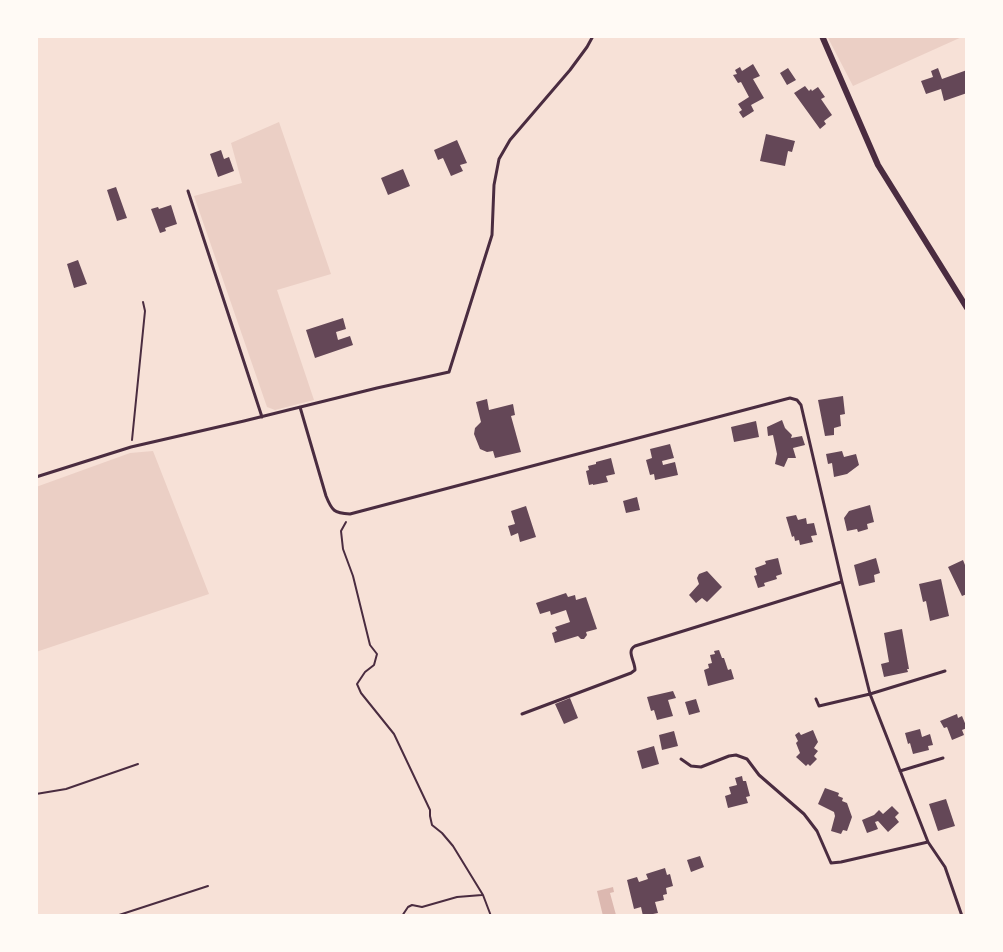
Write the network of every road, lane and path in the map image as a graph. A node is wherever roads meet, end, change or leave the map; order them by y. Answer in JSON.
{"nodes":[{"id":1,"x":593,"y":36,"type":"edge"},
{"id":2,"x":822,"y":36,"type":"edge"},
{"id":3,"x":188,"y":191,"type":"dead end"},
{"id":4,"x":143,"y":302,"type":"dead end"},
{"id":5,"x":967,"y":308,"type":"edge"},
{"id":6,"x":300,"y":407,"type":"junction"},
{"id":7,"x":262,"y":417,"type":"junction"},
{"id":8,"x":131,"y":447,"type":"junction"},
{"id":9,"x":36,"y":477,"type":"edge"},
{"id":10,"x":350,"y":514,"type":"junction"},
{"id":11,"x":842,"y":582,"type":"junction"},
{"id":12,"x":945,"y":671,"type":"dead end"},
{"id":13,"x":870,"y":694,"type":"junction"},
{"id":14,"x":816,"y":699,"type":"dead end"},
{"id":15,"x":522,"y":714,"type":"dead end"},
{"id":16,"x":943,"y":758,"type":"dead end"},
{"id":17,"x":681,"y":759,"type":"dead end"},
{"id":18,"x":138,"y":764,"type":"dead end"},
{"id":19,"x":900,"y":771,"type":"junction"},
{"id":20,"x":36,"y":794,"type":"edge"},
{"id":21,"x":928,"y":842,"type":"junction"},
{"id":22,"x":208,"y":886,"type":"dead end"},
{"id":23,"x":483,"y":895,"type":"junction"},
{"id":24,"x":116,"y":916,"type":"edge"},
{"id":25,"x":402,"y":916,"type":"edge"},
{"id":26,"x":491,"y":916,"type":"edge"},
{"id":27,"x":962,"y":916,"type":"edge"}],
"edges":[{"from":1,"to":6,"type":"lane"},
{"from":2,"to":5,"type":"street"},
{"from":3,"to":7,"type":"lane"},
{"from":4,"to":8,"type":"path"},
{"from":6,"to":7,"type":"lane"},
{"from":6,"to":10,"type":"lane"},
{"from":7,"to":8,"type":"lane"},
{"from":8,"to":9,"type":"lane"},
{"from":10,"to":11,"type":"lane"},
{"from":10,"to":23,"type":"path"},
{"from":11,"to":13,"type":"lane"},
{"from":11,"to":15,"type":"lane"},
{"from":12,"to":13,"type":"lane"},
{"from":13,"to":14,"type":"lane"},
{"from":13,"to":19,"type":"lane"},
{"from":16,"to":19,"type":"lane"},
{"from":17,"to":21,"type":"lane"},
{"from":18,"to":20,"type":"path"},
{"from":19,"to":21,"type":"lane"},
{"from":21,"to":27,"type":"lane"},
{"from":22,"to":24,"type":"path"},
{"from":23,"to":25,"type":"path"},
{"from":23,"to":26,"type":"path"}]}
